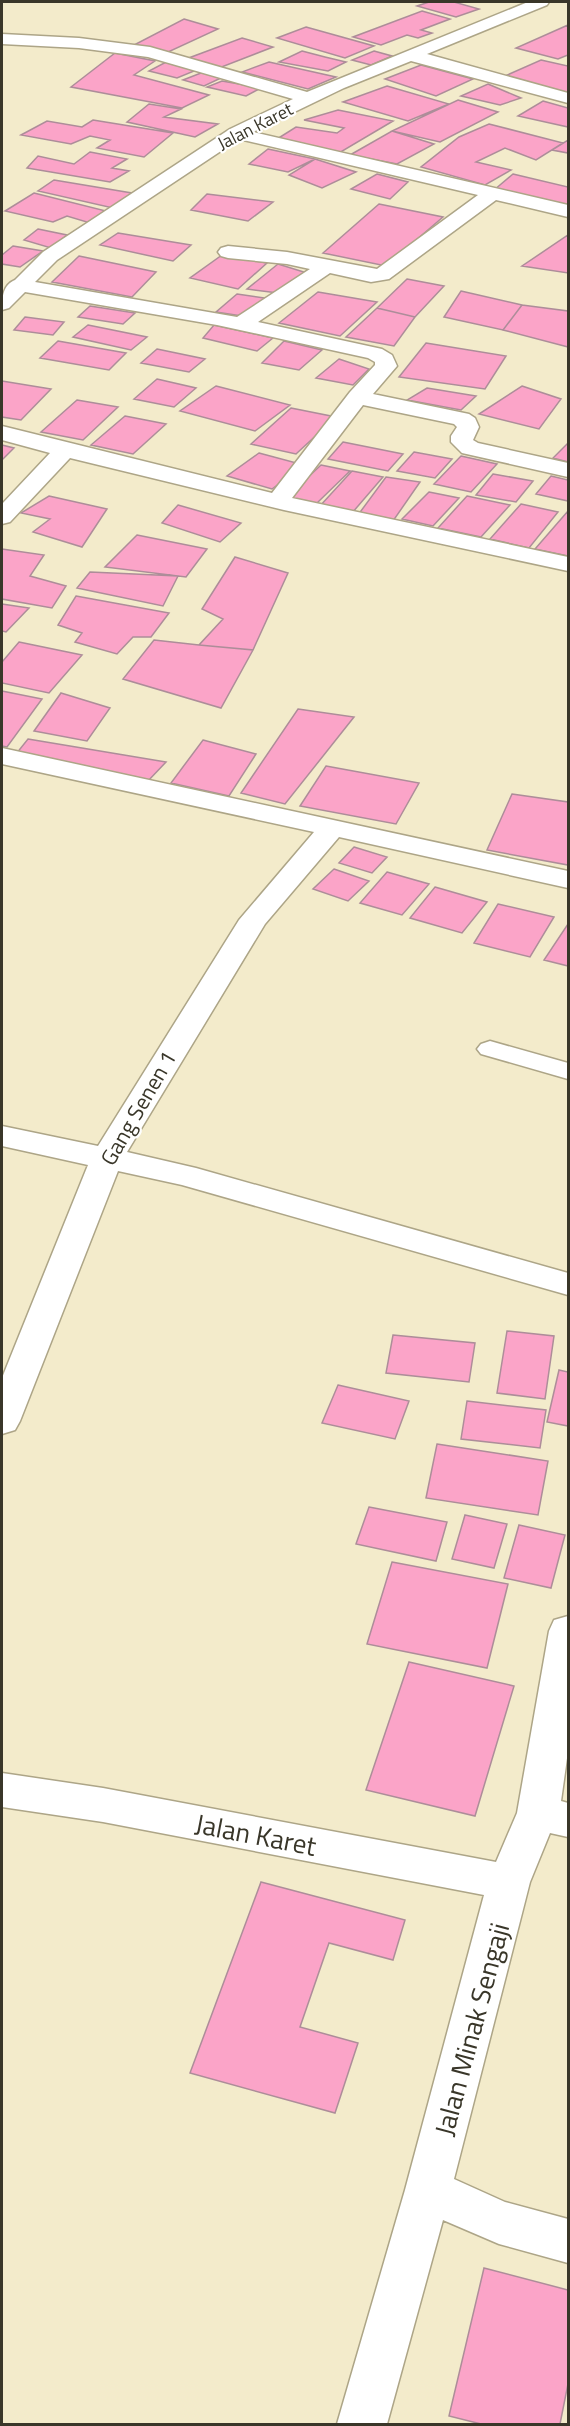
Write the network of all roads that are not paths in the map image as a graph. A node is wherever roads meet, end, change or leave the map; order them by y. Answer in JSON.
{"nodes":[{"id":1,"x":510,"y":2,"type":"edge"},
{"id":2,"x":536,"y":4,"type":"edge"},
{"id":3,"x":2,"y":39,"type":"edge"},
{"id":4,"x":410,"y":55,"type":"junction"},
{"id":5,"x":309,"y":98,"type":"junction"},
{"id":6,"x":568,"y":98,"type":"edge"},
{"id":7,"x":261,"y":106,"type":"dead end"},
{"id":8,"x":283,"y":112,"type":"junction"},
{"id":9,"x":236,"y":133,"type":"junction"},
{"id":10,"x":492,"y":194,"type":"junction"},
{"id":11,"x":568,"y":211,"type":"edge"},
{"id":12,"x":228,"y":252,"type":"dead end"},
{"id":13,"x":328,"y":266,"type":"junction"},
{"id":14,"x":18,"y":285,"type":"junction"},
{"id":15,"x":2,"y":304,"type":"edge"},
{"id":16,"x":241,"y":324,"type":"junction"},
{"id":17,"x":358,"y":397,"type":"junction"},
{"id":18,"x":2,"y":433,"type":"edge"},
{"id":19,"x":65,"y":450,"type":"junction"},
{"id":20,"x":568,"y":470,"type":"edge"},
{"id":21,"x":278,"y":501,"type":"junction"},
{"id":22,"x":2,"y":517,"type":"edge"},
{"id":23,"x":568,"y":564,"type":"edge"},
{"id":24,"x":2,"y":756,"type":"edge"},
{"id":25,"x":332,"y":828,"type":"junction"},
{"id":26,"x":568,"y":879,"type":"edge"},
{"id":27,"x":490,"y":1049,"type":"dead end"},
{"id":28,"x":568,"y":1071,"type":"edge"},
{"id":29,"x":2,"y":1136,"type":"edge"},
{"id":30,"x":107,"y":1158,"type":"junction"},
{"id":31,"x":568,"y":1284,"type":"edge"},
{"id":32,"x":2,"y":1421,"type":"edge"},
{"id":33,"x":568,"y":1631,"type":"edge"},
{"id":34,"x":2,"y":1790,"type":"edge"},
{"id":35,"x":553,"y":1816,"type":"edge"},
{"id":36,"x":509,"y":1882,"type":"junction"},
{"id":37,"x":428,"y":2190,"type":"junction"},
{"id":38,"x":568,"y":2241,"type":"edge"},
{"id":39,"x":362,"y":2424,"type":"edge"}],
"edges":[{"from":1,"to":2,"type":"street"},
{"from":2,"to":4,"type":"street","name":"Jalan Karet"},
{"from":3,"to":5,"type":"street"},
{"from":4,"to":5,"type":"street","name":"Jalan Karet"},
{"from":4,"to":6,"type":"street"},
{"from":5,"to":8,"type":"street","name":"Jalan Karet"},
{"from":7,"to":8,"type":"street"},
{"from":8,"to":9,"type":"street","name":"Jalan Karet"},
{"from":9,"to":10,"type":"street"},
{"from":9,"to":14,"type":"street","name":"Jalan Karet"},
{"from":10,"to":11,"type":"street"},
{"from":10,"to":13,"type":"street"},
{"from":12,"to":13,"type":"street"},
{"from":13,"to":16,"type":"street"},
{"from":14,"to":15,"type":"street","name":"Jalan Karet"},
{"from":14,"to":16,"type":"street"},
{"from":16,"to":17,"type":"street"},
{"from":17,"to":20,"type":"street"},
{"from":17,"to":21,"type":"street"},
{"from":18,"to":19,"type":"street"},
{"from":19,"to":21,"type":"street"},
{"from":19,"to":22,"type":"street"},
{"from":21,"to":23,"type":"street"},
{"from":24,"to":25,"type":"street"},
{"from":25,"to":26,"type":"street"},
{"from":25,"to":30,"type":"street","name":"Gang Senen 1"},
{"from":27,"to":28,"type":"lane"},
{"from":29,"to":30,"type":"street"},
{"from":30,"to":31,"type":"street"},
{"from":30,"to":32,"type":"street","name":"Gang Senen 1"},
{"from":33,"to":35,"type":"street","name":"Jalan Minak Sengaji"},
{"from":34,"to":36,"type":"street","name":"Jalan Karet"},
{"from":35,"to":36,"type":"street","name":"Jalan Minak Sengaji"},
{"from":36,"to":37,"type":"street","name":"Jalan Minak Sengaji"},
{"from":37,"to":38,"type":"street"},
{"from":37,"to":39,"type":"street","name":"Jalan Minak Sengaji"}]}
